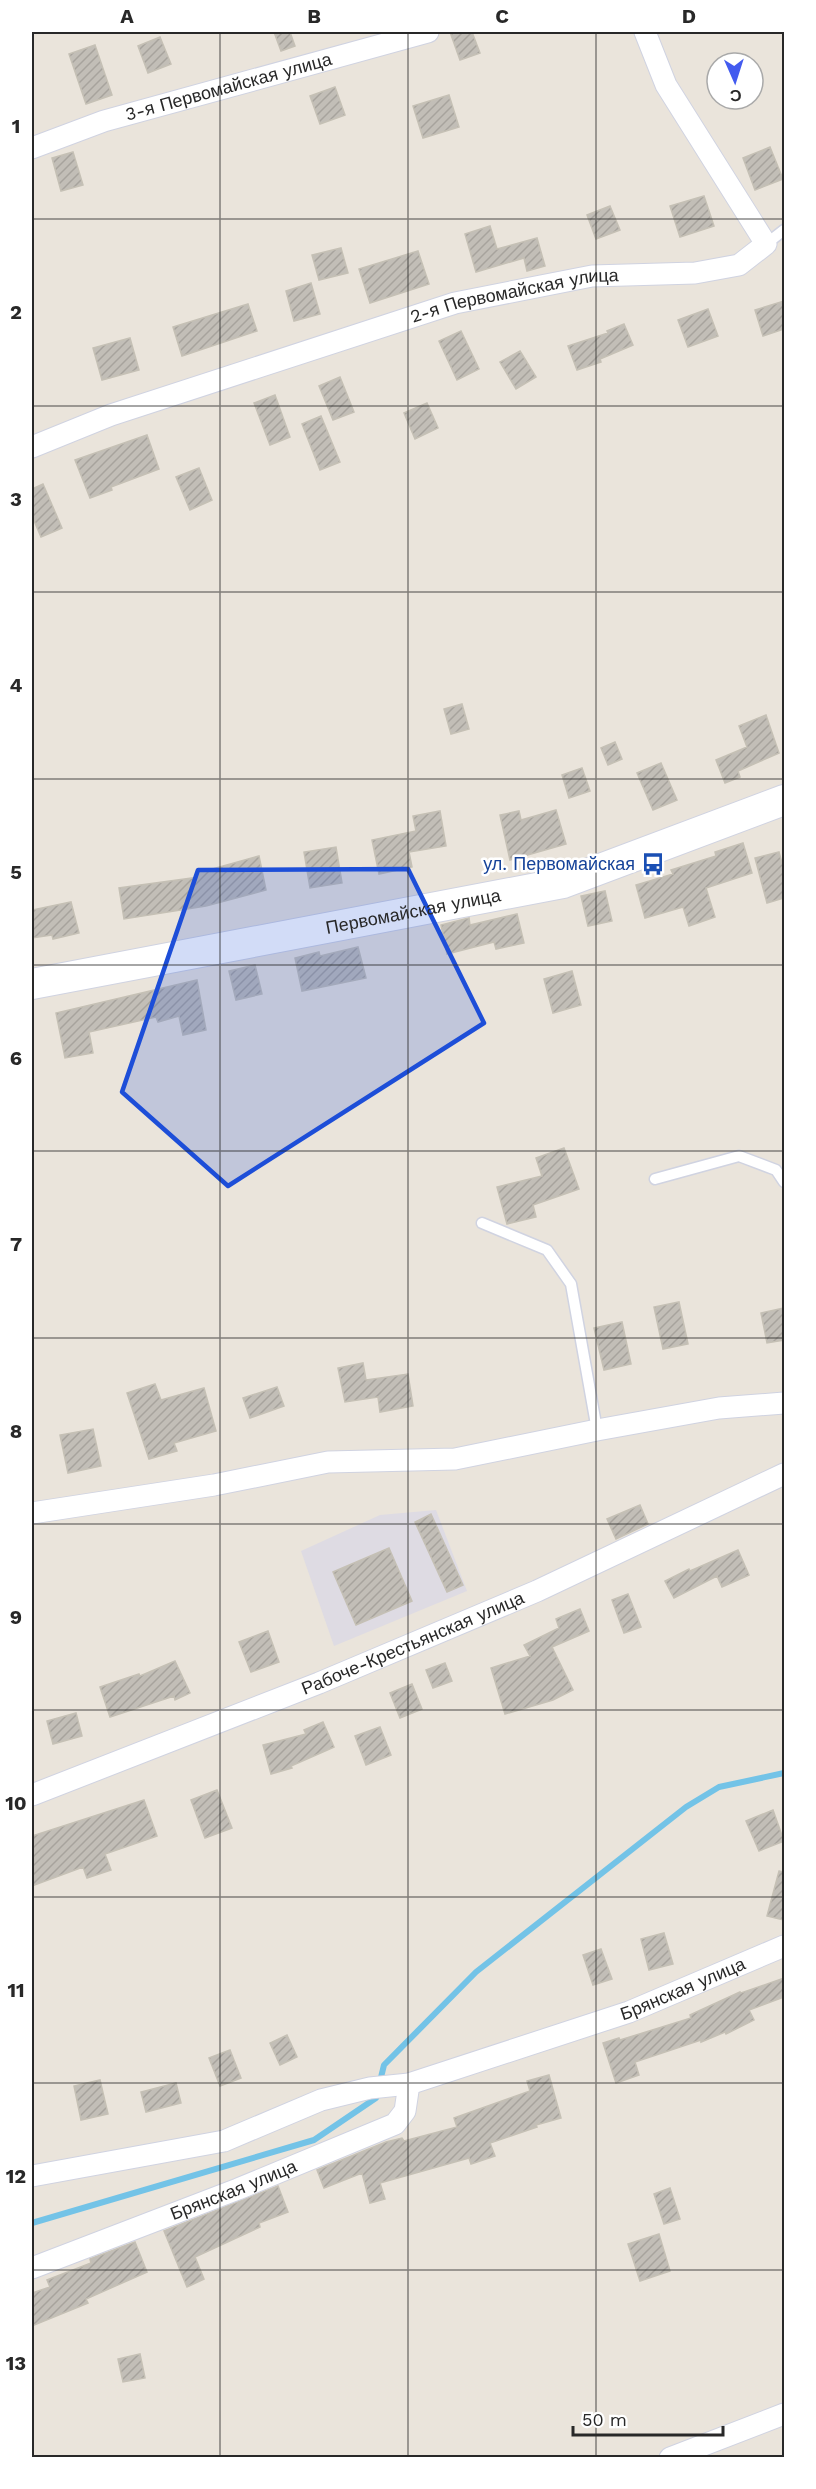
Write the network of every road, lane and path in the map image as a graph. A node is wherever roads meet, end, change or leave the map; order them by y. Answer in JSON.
{"nodes":[{"id":1,"x":428,"y":32,"type":"edge"},
{"id":2,"x":645,"y":32,"type":"edge"},
{"id":3,"x":32,"y":148,"type":"edge"},
{"id":4,"x":779,"y":235,"type":"edge"},
{"id":5,"x":32,"y":447,"type":"edge"},
{"id":6,"x":784,"y":800,"type":"edge"},
{"id":7,"x":32,"y":984,"type":"edge"},
{"id":8,"x":655,"y":1179,"type":"dead end"},
{"id":9,"x":784,"y":1182,"type":"edge"},
{"id":10,"x":482,"y":1223,"type":"dead end"},
{"id":11,"x":784,"y":1403,"type":"edge"},
{"id":12,"x":597,"y":1430,"type":"junction"},
{"id":13,"x":784,"y":1474,"type":"edge"},
{"id":14,"x":32,"y":1513,"type":"edge"},
{"id":15,"x":32,"y":1795,"type":"edge"},
{"id":16,"x":784,"y":1946,"type":"edge"},
{"id":17,"x":409,"y":2084,"type":"junction"},
{"id":18,"x":32,"y":2176,"type":"edge"},
{"id":19,"x":32,"y":2268,"type":"edge"},
{"id":20,"x":784,"y":2414,"type":"edge"},
{"id":21,"x":670,"y":2457,"type":"edge"}],
"edges":[{"from":1,"to":3,"type":"street","name":"3-я Первомайская улица"},
{"from":2,"to":4,"type":"street","name":"2-я Первомайская улица"},
{"from":4,"to":5,"type":"street","name":"2-я Первомайская улица"},
{"from":6,"to":7,"type":"street","name":"Первомайская улица"},
{"from":8,"to":9,"type":"lane"},
{"from":10,"to":12,"type":"lane"},
{"from":11,"to":12,"type":"street"},
{"from":12,"to":14,"type":"street"},
{"from":13,"to":15,"type":"street","name":"Рабоче-Крестьянская улица"},
{"from":16,"to":17,"type":"street","name":"Брянская улица"},
{"from":17,"to":18,"type":"street","name":"Брянская улица"},
{"from":17,"to":19,"type":"street","name":"Брянская улица"},
{"from":20,"to":21,"type":"street"}]}
